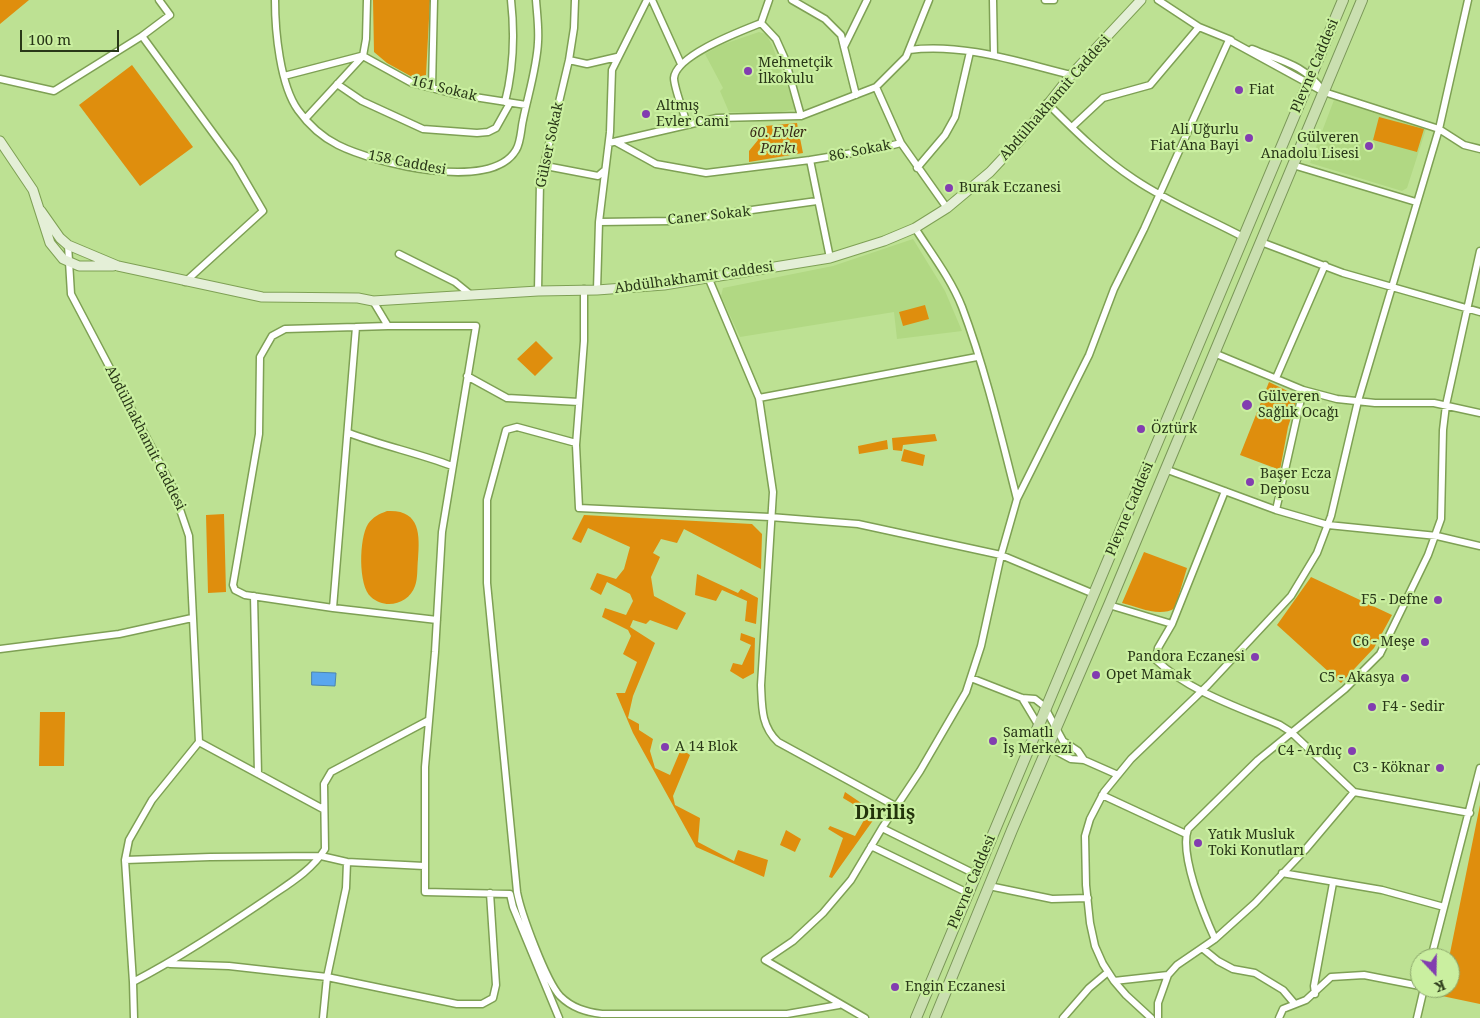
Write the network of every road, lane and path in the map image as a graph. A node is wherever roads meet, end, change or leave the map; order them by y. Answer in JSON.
{"nodes":[{"id":1,"x":159,"y":0,"type":"edge"},
{"id":2,"x":275,"y":0,"type":"edge"},
{"id":3,"x":367,"y":0,"type":"edge"},
{"id":4,"x":434,"y":0,"type":"edge"},
{"id":5,"x":511,"y":0,"type":"edge"},
{"id":6,"x":536,"y":0,"type":"edge"},
{"id":7,"x":575,"y":0,"type":"edge"},
{"id":8,"x":647,"y":0,"type":"edge"},
{"id":9,"x":652,"y":0,"type":"edge"},
{"id":10,"x":769,"y":0,"type":"edge"},
{"id":11,"x":792,"y":0,"type":"edge"},
{"id":12,"x":867,"y":0,"type":"edge"},
{"id":13,"x":930,"y":0,"type":"edge"},
{"id":14,"x":993,"y":0,"type":"edge"},
{"id":15,"x":1045,"y":0,"type":"edge"},
{"id":16,"x":1054,"y":0,"type":"edge"},
{"id":17,"x":1142,"y":0,"type":"edge"},
{"id":18,"x":1158,"y":0,"type":"edge"},
{"id":19,"x":1343,"y":0,"type":"edge"},
{"id":20,"x":1362,"y":0,"type":"edge"},
{"id":21,"x":1466,"y":1,"type":"edge"},
{"id":22,"x":761,"y":23,"type":"junction"},
{"id":23,"x":1199,"y":27,"type":"junction"},
{"id":24,"x":142,"y":36,"type":"junction"},
{"id":25,"x":1229,"y":40,"type":"junction"},
{"id":26,"x":844,"y":47,"type":"junction"},
{"id":27,"x":909,"y":50,"type":"junction"},
{"id":28,"x":970,"y":52,"type":"junction"},
{"id":29,"x":994,"y":55,"type":"junction"},
{"id":30,"x":363,"y":56,"type":"junction"},
{"id":31,"x":617,"y":57,"type":"junction"},
{"id":32,"x":569,"y":60,"type":"junction"},
{"id":33,"x":680,"y":64,"type":"junction"},
{"id":34,"x":1071,"y":75,"type":"junction"},
{"id":35,"x":284,"y":76,"type":"junction"},
{"id":36,"x":0,"y":79,"type":"edge"},
{"id":37,"x":1310,"y":80,"type":"junction"},
{"id":38,"x":337,"y":84,"type":"junction"},
{"id":39,"x":432,"y":88,"type":"junction"},
{"id":40,"x":876,"y":88,"type":"junction"},
{"id":41,"x":1324,"y":92,"type":"junction"},
{"id":42,"x":856,"y":95,"type":"junction"},
{"id":43,"x":507,"y":102,"type":"junction"},
{"id":44,"x":1047,"y":103,"type":"junction"},
{"id":45,"x":526,"y":105,"type":"junction"},
{"id":46,"x":801,"y":116,"type":"junction"},
{"id":47,"x":306,"y":118,"type":"junction"},
{"id":48,"x":686,"y":124,"type":"junction"},
{"id":49,"x":1072,"y":127,"type":"junction"},
{"id":50,"x":1439,"y":129,"type":"junction"},
{"id":51,"x":0,"y":141,"type":"edge"},
{"id":52,"x":612,"y":142,"type":"junction"},
{"id":53,"x":901,"y":143,"type":"junction"},
{"id":54,"x":1480,"y":149,"type":"edge"},
{"id":55,"x":810,"y":160,"type":"junction"},
{"id":56,"x":546,"y":162,"type":"junction"},
{"id":57,"x":1293,"y":165,"type":"junction"},
{"id":58,"x":917,"y":168,"type":"junction"},
{"id":59,"x":606,"y":169,"type":"junction"},
{"id":60,"x":1159,"y":195,"type":"junction"},
{"id":61,"x":817,"y":201,"type":"junction"},
{"id":62,"x":1416,"y":202,"type":"junction"},
{"id":63,"x":947,"y":208,"type":"junction"},
{"id":64,"x":41,"y":211,"type":"junction"},
{"id":65,"x":599,"y":222,"type":"junction"},
{"id":66,"x":916,"y":228,"type":"junction"},
{"id":67,"x":1243,"y":237,"type":"junction"},
{"id":68,"x":60,"y":238,"type":"junction"},
{"id":69,"x":1261,"y":242,"type":"junction"},
{"id":70,"x":50,"y":243,"type":"junction"},
{"id":71,"x":68,"y":245,"type":"junction"},
{"id":72,"x":1480,"y":251,"type":"edge"},
{"id":73,"x":399,"y":254,"type":"dead end"},
{"id":74,"x":830,"y":258,"type":"junction"},
{"id":75,"x":68,"y":261,"type":"junction"},
{"id":76,"x":1325,"y":265,"type":"junction"},
{"id":77,"x":118,"y":266,"type":"junction"},
{"id":78,"x":708,"y":277,"type":"junction"},
{"id":79,"x":185,"y":282,"type":"junction"},
{"id":80,"x":1391,"y":288,"type":"junction"},
{"id":81,"x":584,"y":289,"type":"junction"},
{"id":82,"x":538,"y":290,"type":"junction"},
{"id":83,"x":597,"y":290,"type":"junction"},
{"id":84,"x":472,"y":296,"type":"junction"},
{"id":85,"x":373,"y":301,"type":"junction"},
{"id":86,"x":1467,"y":308,"type":"junction"},
{"id":87,"x":1480,"y":312,"type":"edge"},
{"id":88,"x":388,"y":326,"type":"junction"},
{"id":89,"x":356,"y":328,"type":"junction"},
{"id":90,"x":1214,"y":353,"type":"junction"},
{"id":91,"x":977,"y":357,"type":"junction"},
{"id":92,"x":467,"y":376,"type":"junction"},
{"id":93,"x":1276,"y":378,"type":"junction"},
{"id":94,"x":1303,"y":390,"type":"junction"},
{"id":95,"x":759,"y":398,"type":"junction"},
{"id":96,"x":1358,"y":401,"type":"junction"},
{"id":97,"x":579,"y":402,"type":"junction"},
{"id":98,"x":1446,"y":405,"type":"junction"},
{"id":99,"x":1480,"y":413,"type":"edge"},
{"id":100,"x":349,"y":433,"type":"junction"},
{"id":101,"x":576,"y":443,"type":"junction"},
{"id":102,"x":452,"y":466,"type":"junction"},
{"id":103,"x":1165,"y":469,"type":"junction"},
{"id":104,"x":1225,"y":492,"type":"junction"},
{"id":105,"x":1017,"y":499,"type":"junction"},
{"id":106,"x":1276,"y":510,"type":"junction"},
{"id":107,"x":770,"y":517,"type":"junction"},
{"id":108,"x":1328,"y":525,"type":"junction"},
{"id":109,"x":1437,"y":536,"type":"junction"},
{"id":110,"x":1480,"y":546,"type":"edge"},
{"id":111,"x":1001,"y":555,"type":"junction"},
{"id":112,"x":1094,"y":594,"type":"junction"},
{"id":113,"x":254,"y":596,"type":"junction"},
{"id":114,"x":1109,"y":605,"type":"junction"},
{"id":115,"x":333,"y":608,"type":"junction"},
{"id":116,"x":192,"y":618,"type":"junction"},
{"id":117,"x":437,"y":620,"type":"junction"},
{"id":118,"x":1172,"y":624,"type":"junction"},
{"id":119,"x":0,"y":649,"type":"edge"},
{"id":120,"x":971,"y":678,"type":"junction"},
{"id":121,"x":1202,"y":691,"type":"junction"},
{"id":122,"x":1022,"y":698,"type":"junction"},
{"id":123,"x":1046,"y":709,"type":"junction"},
{"id":124,"x":429,"y":720,"type":"junction"},
{"id":125,"x":1039,"y":724,"type":"junction"},
{"id":126,"x":1056,"y":729,"type":"junction"},
{"id":127,"x":1291,"y":732,"type":"junction"},
{"id":128,"x":199,"y":742,"type":"junction"},
{"id":129,"x":1050,"y":744,"type":"junction"},
{"id":130,"x":1084,"y":760,"type":"junction"},
{"id":131,"x":1480,"y":768,"type":"edge"},
{"id":132,"x":258,"y":774,"type":"junction"},
{"id":133,"x":1118,"y":775,"type":"junction"},
{"id":134,"x":1354,"y":792,"type":"junction"},
{"id":135,"x":1102,"y":795,"type":"junction"},
{"id":136,"x":897,"y":807,"type":"junction"},
{"id":137,"x":323,"y":809,"type":"junction"},
{"id":138,"x":1470,"y":814,"type":"junction"},
{"id":139,"x":882,"y":828,"type":"junction"},
{"id":140,"x":1186,"y":834,"type":"junction"},
{"id":141,"x":871,"y":846,"type":"junction"},
{"id":142,"x":321,"y":856,"type":"junction"},
{"id":143,"x":125,"y":860,"type":"junction"},
{"id":144,"x":347,"y":862,"type":"junction"},
{"id":145,"x":424,"y":866,"type":"junction"},
{"id":146,"x":1282,"y":873,"type":"junction"},
{"id":147,"x":975,"y":874,"type":"junction"},
{"id":148,"x":1333,"y":883,"type":"junction"},
{"id":149,"x":989,"y":886,"type":"junction"},
{"id":150,"x":490,"y":893,"type":"junction"},
{"id":151,"x":968,"y":893,"type":"junction"},
{"id":152,"x":1088,"y":898,"type":"junction"},
{"id":153,"x":1444,"y":907,"type":"junction"},
{"id":154,"x":1214,"y":940,"type":"junction"},
{"id":155,"x":1202,"y":948,"type":"junction"},
{"id":156,"x":1434,"y":948,"type":"edge"},
{"id":157,"x":169,"y":964,"type":"junction"},
{"id":158,"x":1108,"y":972,"type":"junction"},
{"id":159,"x":1168,"y":975,"type":"junction"},
{"id":160,"x":327,"y":977,"type":"junction"},
{"id":161,"x":1114,"y":981,"type":"junction"},
{"id":162,"x":133,"y":982,"type":"junction"},
{"id":163,"x":1410,"y":984,"type":"edge"},
{"id":164,"x":1315,"y":994,"type":"junction"},
{"id":165,"x":1422,"y":998,"type":"edge"},
{"id":166,"x":1294,"y":1003,"type":"junction"},
{"id":167,"x":839,"y":1005,"type":"junction"},
{"id":168,"x":134,"y":1018,"type":"edge"},
{"id":169,"x":323,"y":1018,"type":"edge"},
{"id":170,"x":560,"y":1018,"type":"edge"},
{"id":171,"x":865,"y":1018,"type":"edge"},
{"id":172,"x":916,"y":1018,"type":"edge"},
{"id":173,"x":935,"y":1018,"type":"edge"},
{"id":174,"x":1063,"y":1018,"type":"edge"},
{"id":175,"x":1151,"y":1018,"type":"edge"},
{"id":176,"x":1158,"y":1018,"type":"edge"},
{"id":177,"x":1279,"y":1018,"type":"edge"},
{"id":178,"x":1417,"y":1018,"type":"edge"}],
"edges":[{"from":1,"to":24,"type":"street"},
{"from":2,"to":35,"type":"street","name":"158 Caddesi"},
{"from":3,"to":30,"type":"street"},
{"from":4,"to":39,"type":"street"},
{"from":5,"to":43,"type":"street"},
{"from":6,"to":45,"type":"street","name":"158 Caddesi"},
{"from":7,"to":32,"type":"street","name":"Gülser Sokak"},
{"from":8,"to":31,"type":"street"},
{"from":9,"to":33,"type":"street"},
{"from":10,"to":22,"type":"street"},
{"from":11,"to":26,"type":"street"},
{"from":12,"to":26,"type":"street"},
{"from":13,"to":27,"type":"street"},
{"from":14,"to":29,"type":"street"},
{"from":15,"to":16,"type":"street"},
{"from":17,"to":34,"type":"main road","name":"Abdülhakhamit Caddesi"},
{"from":18,"to":23,"type":"street"},
{"from":19,"to":37,"type":"main road","name":"Plevne Caddesi"},
{"from":20,"to":41,"type":"main road","name":"Plevne Caddesi"},
{"from":21,"to":50,"type":"street"},
{"from":22,"to":33,"type":"street"},
{"from":22,"to":46,"type":"street"},
{"from":23,"to":25,"type":"street"},
{"from":23,"to":49,"type":"street"},
{"from":24,"to":36,"type":"street"},
{"from":24,"to":79,"type":"street"},
{"from":25,"to":37,"type":"street"},
{"from":25,"to":60,"type":"street"},
{"from":26,"to":42,"type":"street"},
{"from":27,"to":28,"type":"street"},
{"from":27,"to":40,"type":"street"},
{"from":28,"to":29,"type":"street"},
{"from":28,"to":58,"type":"street"},
{"from":29,"to":34,"type":"street"},
{"from":30,"to":35,"type":"street"},
{"from":30,"to":38,"type":"street"},
{"from":30,"to":39,"type":"street","name":"161 Sokak"},
{"from":31,"to":32,"type":"street"},
{"from":31,"to":52,"type":"street"},
{"from":32,"to":56,"type":"street","name":"Gülser Sokak"},
{"from":33,"to":48,"type":"street"},
{"from":34,"to":44,"type":"main road","name":"Abdülhakhamit Caddesi"},
{"from":35,"to":47,"type":"street","name":"158 Caddesi"},
{"from":37,"to":41,"type":"street"},
{"from":37,"to":67,"type":"main road","name":"Plevne Caddesi"},
{"from":38,"to":43,"type":"street"},
{"from":38,"to":47,"type":"street"},
{"from":39,"to":43,"type":"street","name":"161 Sokak"},
{"from":40,"to":42,"type":"street"},
{"from":40,"to":53,"type":"street"},
{"from":41,"to":50,"type":"street"},
{"from":41,"to":57,"type":"main road","name":"Plevne Caddesi"},
{"from":42,"to":46,"type":"street"},
{"from":43,"to":45,"type":"street","name":"161 Sokak"},
{"from":44,"to":49,"type":"street"},
{"from":44,"to":63,"type":"main road","name":"Abdülhakhamit Caddesi"},
{"from":45,"to":47,"type":"street","name":"158 Caddesi"},
{"from":46,"to":48,"type":"street"},
{"from":48,"to":52,"type":"street"},
{"from":49,"to":60,"type":"street"},
{"from":50,"to":54,"type":"street"},
{"from":50,"to":62,"type":"street"},
{"from":51,"to":64,"type":"main road","name":"Abdülhakhamit Caddesi"},
{"from":52,"to":55,"type":"street","name":"86. Sokak"},
{"from":52,"to":59,"type":"street"},
{"from":53,"to":55,"type":"street","name":"86. Sokak"},
{"from":53,"to":58,"type":"street"},
{"from":55,"to":61,"type":"street"},
{"from":56,"to":59,"type":"street"},
{"from":56,"to":82,"type":"street","name":"Gülser Sokak"},
{"from":57,"to":62,"type":"street"},
{"from":57,"to":69,"type":"main road","name":"Plevne Caddesi"},
{"from":58,"to":63,"type":"street"},
{"from":59,"to":65,"type":"street"},
{"from":60,"to":67,"type":"street"},
{"from":60,"to":105,"type":"street"},
{"from":61,"to":65,"type":"street","name":"Caner Sokak"},
{"from":61,"to":74,"type":"street"},
{"from":62,"to":80,"type":"street"},
{"from":63,"to":66,"type":"main road","name":"Abdülhakhamit Caddesi"},
{"from":64,"to":68,"type":"main road","name":"Abdülhakhamit Caddesi"},
{"from":64,"to":70,"type":"main road","name":"Abdülhakhamit Caddesi"},
{"from":65,"to":83,"type":"street"},
{"from":66,"to":74,"type":"main road","name":"Abdülhakhamit Caddesi"},
{"from":66,"to":91,"type":"street"},
{"from":67,"to":112,"type":"main road","name":"Plevne Caddesi"},
{"from":68,"to":70,"type":"street"},
{"from":68,"to":71,"type":"main road","name":"Abdülhakhamit Caddesi"},
{"from":69,"to":76,"type":"street"},
{"from":69,"to":90,"type":"main road","name":"Plevne Caddesi"},
{"from":70,"to":75,"type":"main road","name":"Abdülhakhamit Caddesi"},
{"from":71,"to":75,"type":"street","name":"Abdülhakhamit Caddesi"},
{"from":71,"to":77,"type":"main road","name":"Abdülhakhamit Caddesi"},
{"from":72,"to":86,"type":"street"},
{"from":73,"to":84,"type":"street"},
{"from":74,"to":78,"type":"main road","name":"Abdülhakhamit Caddesi"},
{"from":75,"to":77,"type":"main road","name":"Abdülhakhamit Caddesi"},
{"from":75,"to":116,"type":"street","name":"Abdülhakhamit Caddesi"},
{"from":76,"to":80,"type":"street"},
{"from":76,"to":93,"type":"street"},
{"from":77,"to":79,"type":"main road","name":"Abdülhakhamit Caddesi"},
{"from":78,"to":83,"type":"main road","name":"Abdülhakhamit Caddesi"},
{"from":78,"to":95,"type":"street"},
{"from":79,"to":85,"type":"main road","name":"Abdülhakhamit Caddesi"},
{"from":80,"to":86,"type":"street"},
{"from":80,"to":96,"type":"street"},
{"from":81,"to":82,"type":"main road","name":"Abdülhakhamit Caddesi"},
{"from":81,"to":83,"type":"main road","name":"Abdülhakhamit Caddesi"},
{"from":81,"to":97,"type":"street"},
{"from":82,"to":84,"type":"main road","name":"Abdülhakhamit Caddesi"},
{"from":84,"to":85,"type":"main road","name":"Abdülhakhamit Caddesi"},
{"from":85,"to":88,"type":"street"},
{"from":86,"to":87,"type":"street"},
{"from":86,"to":98,"type":"street"},
{"from":88,"to":89,"type":"street"},
{"from":88,"to":92,"type":"street"},
{"from":89,"to":100,"type":"street"},
{"from":89,"to":113,"type":"street"},
{"from":90,"to":93,"type":"street"},
{"from":90,"to":103,"type":"main road","name":"Plevne Caddesi"},
{"from":91,"to":95,"type":"street"},
{"from":91,"to":105,"type":"street"},
{"from":92,"to":97,"type":"street"},
{"from":92,"to":102,"type":"street"},
{"from":93,"to":94,"type":"street"},
{"from":94,"to":96,"type":"street"},
{"from":94,"to":106,"type":"street"},
{"from":95,"to":107,"type":"street"},
{"from":96,"to":98,"type":"street"},
{"from":96,"to":108,"type":"street"},
{"from":97,"to":101,"type":"street"},
{"from":98,"to":99,"type":"street"},
{"from":98,"to":109,"type":"street"},
{"from":100,"to":102,"type":"street"},
{"from":100,"to":115,"type":"street"},
{"from":101,"to":107,"type":"street"},
{"from":101,"to":167,"type":"street"},
{"from":102,"to":117,"type":"street"},
{"from":103,"to":104,"type":"street"},
{"from":103,"to":114,"type":"main road","name":"Plevne Caddesi"},
{"from":104,"to":106,"type":"street"},
{"from":104,"to":118,"type":"street"},
{"from":105,"to":111,"type":"street"},
{"from":106,"to":108,"type":"street"},
{"from":107,"to":111,"type":"street"},
{"from":107,"to":136,"type":"street"},
{"from":108,"to":109,"type":"street"},
{"from":108,"to":121,"type":"street"},
{"from":109,"to":110,"type":"street"},
{"from":109,"to":127,"type":"street"},
{"from":111,"to":112,"type":"street"},
{"from":111,"to":120,"type":"street"},
{"from":112,"to":123,"type":"main road","name":"Plevne Caddesi"},
{"from":113,"to":115,"type":"street"},
{"from":113,"to":132,"type":"street"},
{"from":114,"to":118,"type":"street"},
{"from":114,"to":126,"type":"main road","name":"Plevne Caddesi"},
{"from":115,"to":117,"type":"street"},
{"from":116,"to":119,"type":"street"},
{"from":116,"to":128,"type":"street","name":"Abdülhakhamit Caddesi"},
{"from":117,"to":124,"type":"street"},
{"from":118,"to":121,"type":"street"},
{"from":120,"to":122,"type":"street"},
{"from":120,"to":136,"type":"street"},
{"from":121,"to":127,"type":"street"},
{"from":121,"to":133,"type":"street"},
{"from":122,"to":123,"type":"street"},
{"from":122,"to":125,"type":"street"},
{"from":123,"to":125,"type":"main road","name":"Plevne Caddesi"},
{"from":123,"to":126,"type":"street"},
{"from":124,"to":137,"type":"street"},
{"from":124,"to":145,"type":"street"},
{"from":125,"to":129,"type":"street"},
{"from":125,"to":147,"type":"main road","name":"Plevne Caddesi"},
{"from":126,"to":129,"type":"main road","name":"Plevne Caddesi"},
{"from":126,"to":130,"type":"street"},
{"from":127,"to":134,"type":"street"},
{"from":127,"to":140,"type":"street"},
{"from":128,"to":132,"type":"street"},
{"from":128,"to":143,"type":"street"},
{"from":129,"to":130,"type":"street"},
{"from":129,"to":149,"type":"main road","name":"Plevne Caddesi"},
{"from":130,"to":133,"type":"street"},
{"from":131,"to":138,"type":"street"},
{"from":132,"to":137,"type":"street"},
{"from":133,"to":135,"type":"street"},
{"from":134,"to":138,"type":"street"},
{"from":134,"to":146,"type":"street"},
{"from":135,"to":140,"type":"street"},
{"from":135,"to":152,"type":"street"},
{"from":136,"to":139,"type":"street"},
{"from":137,"to":142,"type":"street"},
{"from":138,"to":153,"type":"street"},
{"from":139,"to":141,"type":"street"},
{"from":139,"to":147,"type":"street"},
{"from":140,"to":154,"type":"street"},
{"from":141,"to":151,"type":"street"},
{"from":141,"to":167,"type":"street"},
{"from":142,"to":143,"type":"street"},
{"from":142,"to":144,"type":"street"},
{"from":142,"to":157,"type":"street"},
{"from":143,"to":162,"type":"street"},
{"from":144,"to":145,"type":"street"},
{"from":144,"to":160,"type":"street"},
{"from":145,"to":150,"type":"street"},
{"from":146,"to":148,"type":"street"},
{"from":146,"to":154,"type":"street"},
{"from":147,"to":151,"type":"main road","name":"Plevne Caddesi"},
{"from":148,"to":153,"type":"street"},
{"from":148,"to":164,"type":"street"},
{"from":149,"to":152,"type":"street"},
{"from":149,"to":173,"type":"main road","name":"Plevne Caddesi"},
{"from":150,"to":160,"type":"street"},
{"from":150,"to":170,"type":"street"},
{"from":151,"to":172,"type":"main road","name":"Plevne Caddesi"},
{"from":152,"to":158,"type":"street"},
{"from":153,"to":156,"type":"street"},
{"from":154,"to":155,"type":"street"},
{"from":155,"to":159,"type":"street"},
{"from":155,"to":166,"type":"street"},
{"from":157,"to":160,"type":"street"},
{"from":157,"to":162,"type":"street"},
{"from":158,"to":161,"type":"street"},
{"from":158,"to":174,"type":"street"},
{"from":159,"to":161,"type":"street"},
{"from":159,"to":176,"type":"street"},
{"from":160,"to":169,"type":"street"},
{"from":161,"to":175,"type":"street"},
{"from":162,"to":168,"type":"street"},
{"from":163,"to":164,"type":"street"},
{"from":164,"to":166,"type":"street"},
{"from":165,"to":178,"type":"street"},
{"from":166,"to":177,"type":"street"},
{"from":167,"to":171,"type":"street"}]}
